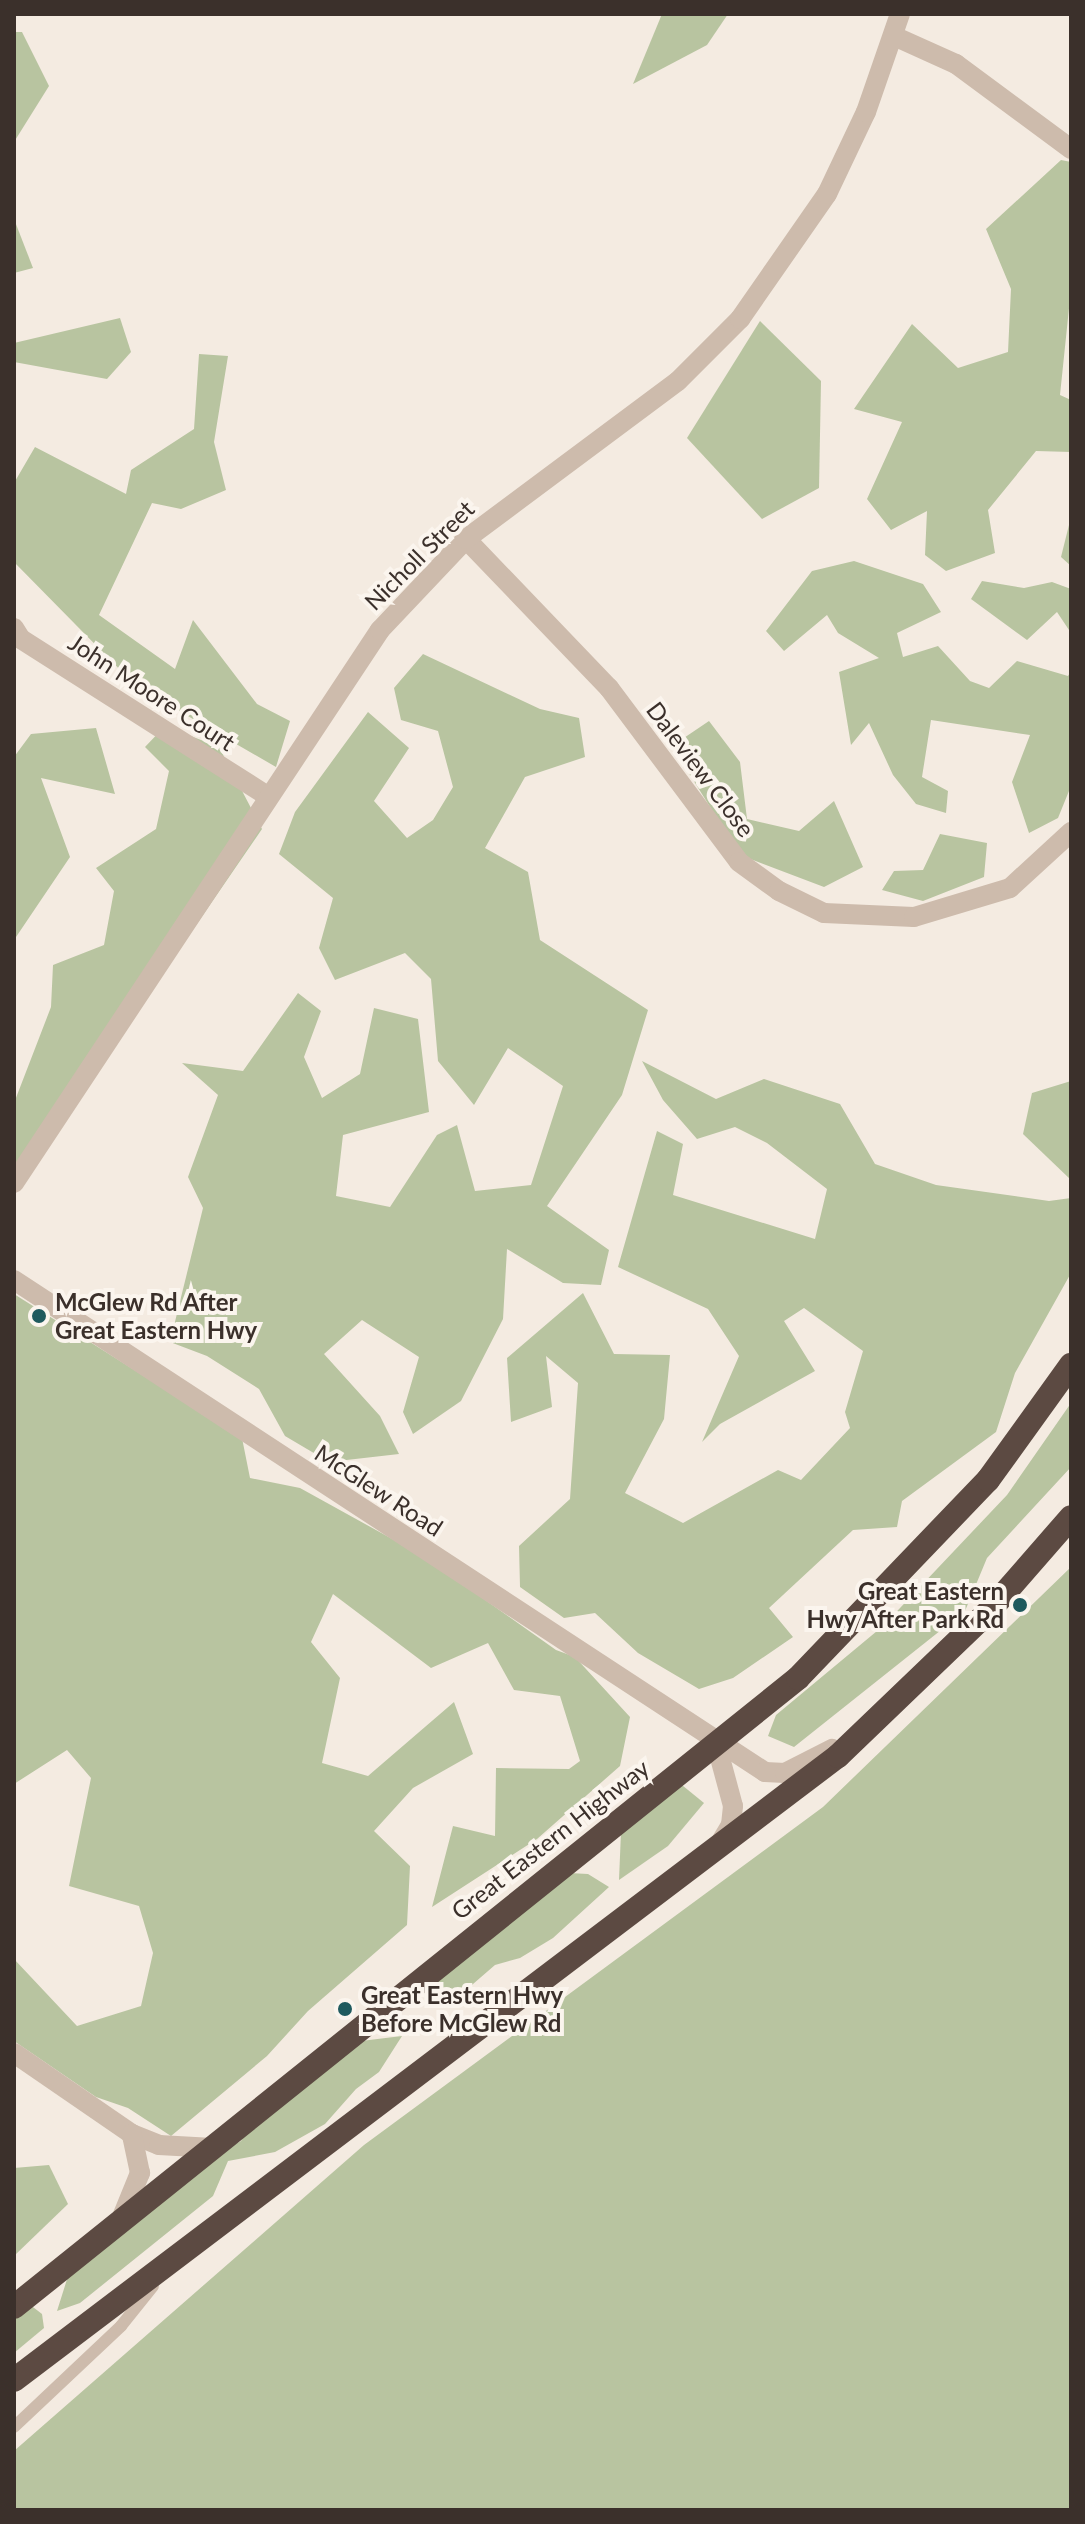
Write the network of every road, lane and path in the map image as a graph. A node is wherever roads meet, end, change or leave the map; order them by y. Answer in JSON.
{"nodes":[{"id":1,"x":900,"y":14,"type":"edge"},
{"id":2,"x":896,"y":37,"type":"junction"},
{"id":3,"x":1071,"y":149,"type":"edge"},
{"id":4,"x":466,"y":539,"type":"junction"},
{"id":5,"x":14,"y":628,"type":"edge"},
{"id":6,"x":267,"y":796,"type":"junction"},
{"id":7,"x":1071,"y":832,"type":"edge"},
{"id":8,"x":14,"y":1183,"type":"edge"},
{"id":9,"x":14,"y":1280,"type":"edge"},
{"id":10,"x":1071,"y":1365,"type":"edge"},
{"id":11,"x":1071,"y":1517,"type":"edge"},
{"id":12,"x":876,"y":1721,"type":"junction"},
{"id":13,"x":716,"y":1743,"type":"junction"},
{"id":14,"x":715,"y":1852,"type":"junction"},
{"id":15,"x":14,"y":2053,"type":"edge"},
{"id":16,"x":132,"y":2134,"type":"junction"},
{"id":17,"x":213,"y":2148,"type":"junction"},
{"id":18,"x":119,"y":2223,"type":"junction"},
{"id":19,"x":172,"y":2261,"type":"junction"},
{"id":20,"x":14,"y":2307,"type":"edge"},
{"id":21,"x":14,"y":2380,"type":"edge"},
{"id":22,"x":14,"y":2427,"type":"edge"}],
"edges":[{"from":1,"to":2,"type":"street","name":"Nicholl Street"},
{"from":2,"to":3,"type":"street"},
{"from":2,"to":4,"type":"street","name":"Nicholl Street"},
{"from":4,"to":6,"type":"street","name":"Nicholl Street"},
{"from":4,"to":7,"type":"street","name":"Daleview Close"},
{"from":5,"to":6,"type":"street","name":"John Moore Court"},
{"from":6,"to":8,"type":"street","name":"Nicholl Street"},
{"from":9,"to":13,"type":"street","name":"McGlew Road"},
{"from":10,"to":13,"type":"highway","name":"Great Eastern Highway"},
{"from":11,"to":12,"type":"highway"},
{"from":12,"to":13,"type":"street","name":"McGlew Road"},
{"from":12,"to":14,"type":"highway"},
{"from":13,"to":14,"type":"street"},
{"from":13,"to":17,"type":"highway","name":"Great Eastern Highway"},
{"from":14,"to":19,"type":"highway"},
{"from":15,"to":16,"type":"street"},
{"from":16,"to":17,"type":"street"},
{"from":16,"to":18,"type":"street"},
{"from":17,"to":18,"type":"highway","name":"Great Eastern Highway"},
{"from":18,"to":20,"type":"highway","name":"Great Eastern Highway"},
{"from":19,"to":21,"type":"highway"},
{"from":19,"to":22,"type":"lane"}]}
